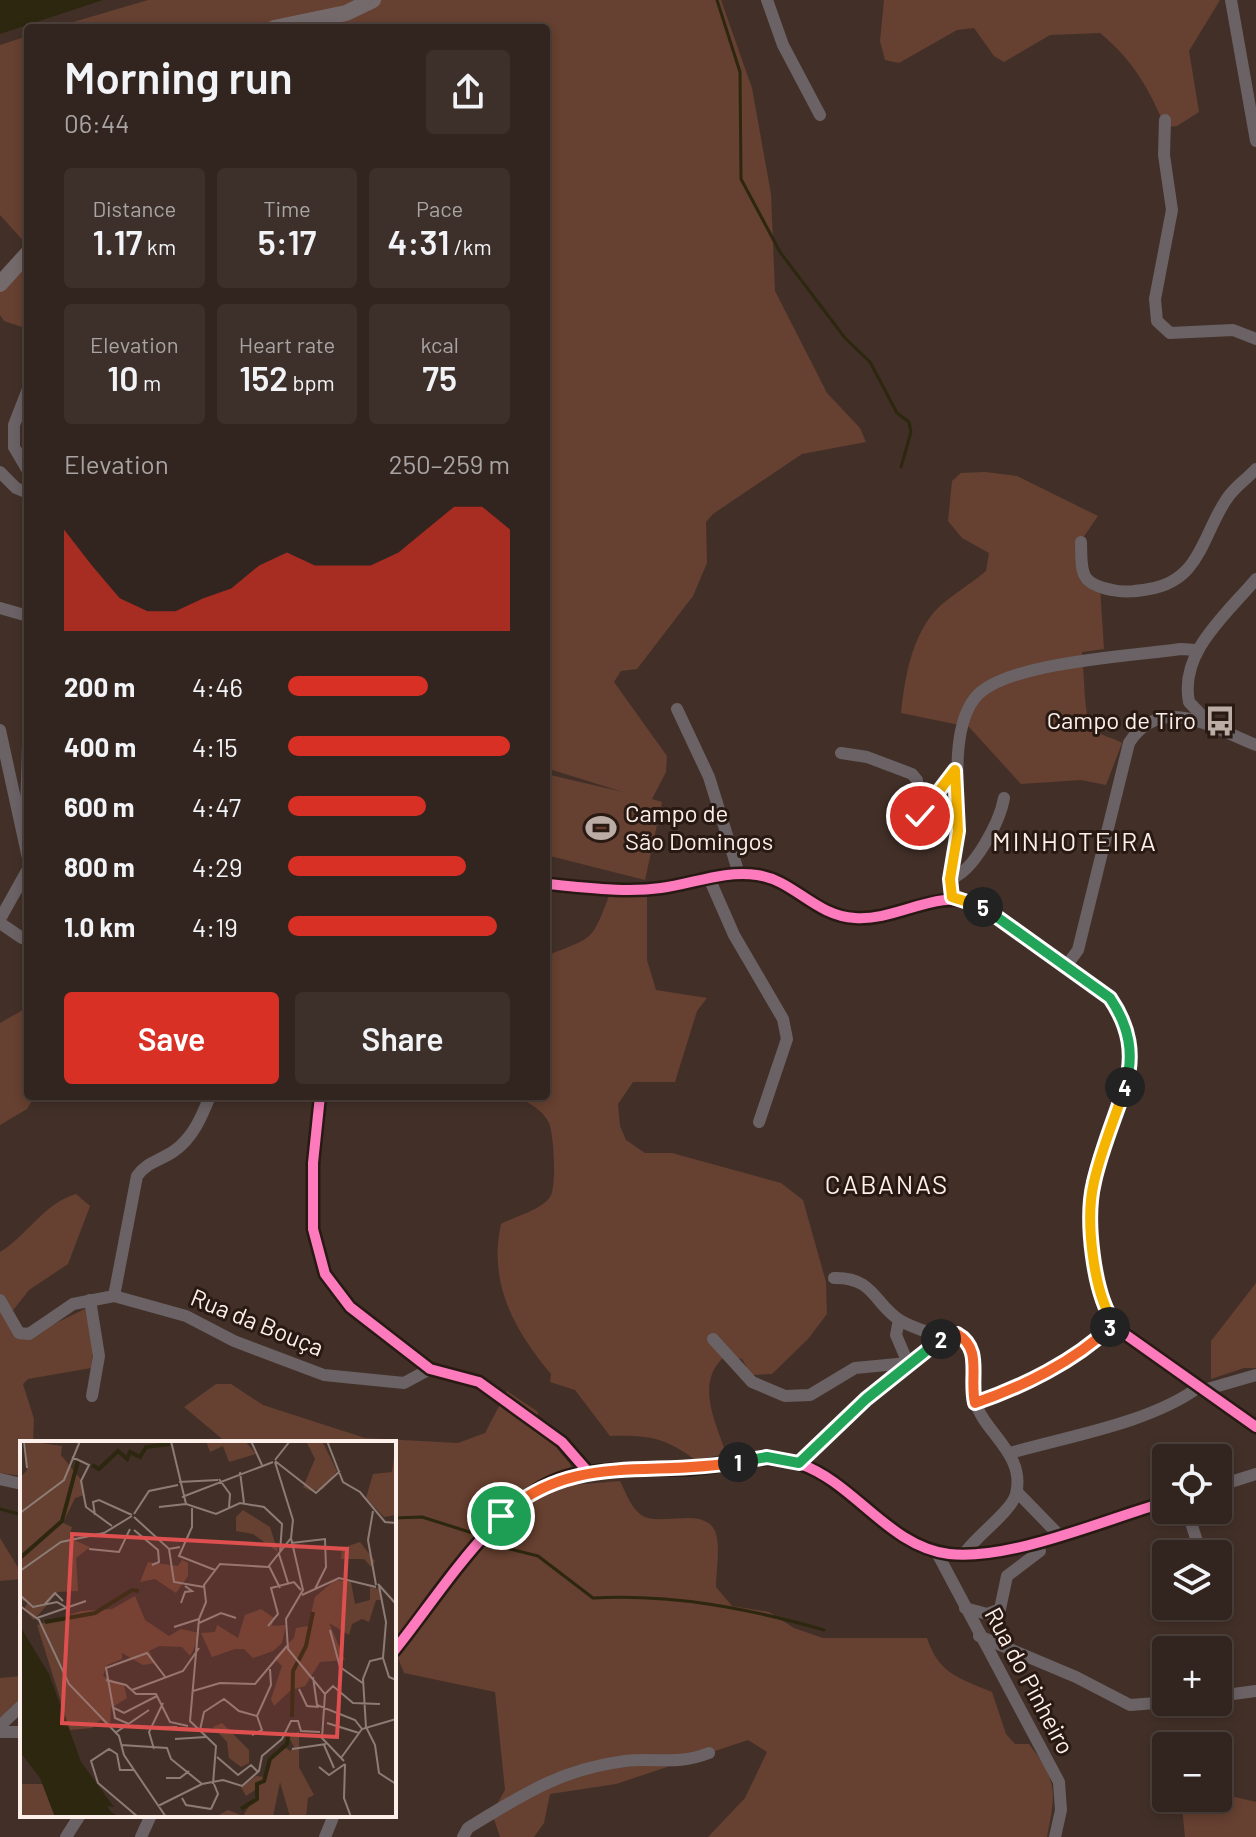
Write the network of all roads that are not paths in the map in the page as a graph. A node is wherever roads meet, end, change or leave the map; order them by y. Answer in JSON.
{"nodes":[{"id":1,"x":373,"y":0,"type":"edge"},
{"id":2,"x":767,"y":0,"type":"edge"},
{"id":3,"x":1231,"y":0,"type":"edge"},
{"id":4,"x":293,"y":24,"type":"edge"},
{"id":5,"x":820,"y":115,"type":"dead end"},
{"id":6,"x":1165,"y":120,"type":"dead end"},
{"id":7,"x":1256,"y":141,"type":"edge"},
{"id":8,"x":24,"y":257,"type":"edge"},
{"id":9,"x":0,"y":284,"type":"edge"},
{"id":10,"x":1256,"y":339,"type":"edge"},
{"id":11,"x":24,"y":399,"type":"edge"},
{"id":12,"x":7,"y":446,"type":"edge"},
{"id":13,"x":24,"y":466,"type":"edge"},
{"id":14,"x":1256,"y":469,"type":"edge"},
{"id":15,"x":0,"y":472,"type":"edge"},
{"id":16,"x":24,"y":491,"type":"edge"},
{"id":17,"x":1081,"y":542,"type":"dead end"},
{"id":18,"x":1256,"y":579,"type":"edge"},
{"id":19,"x":0,"y":608,"type":"edge"},
{"id":20,"x":24,"y":615,"type":"edge"},
{"id":21,"x":1196,"y":650,"type":"junction"},
{"id":22,"x":677,"y":709,"type":"dead end"},
{"id":23,"x":1207,"y":721,"type":"junction"},
{"id":24,"x":0,"y":730,"type":"edge"},
{"id":25,"x":1256,"y":745,"type":"edge"},
{"id":26,"x":841,"y":753,"type":"dead end"},
{"id":27,"x":955,"y":770,"type":"junction"},
{"id":28,"x":1004,"y":798,"type":"dead end"},
{"id":29,"x":24,"y":833,"type":"edge"},
{"id":30,"x":739,"y":874,"type":"junction"},
{"id":31,"x":24,"y":876,"type":"edge"},
{"id":32,"x":709,"y":878,"type":"junction"},
{"id":33,"x":950,"y":879,"type":"junction"},
{"id":34,"x":550,"y":883,"type":"edge"},
{"id":35,"x":952,"y":897,"type":"junction"},
{"id":36,"x":0,"y":921,"type":"edge"},
{"id":37,"x":24,"y":937,"type":"edge"},
{"id":38,"x":1067,"y":965,"type":"junction"},
{"id":39,"x":208,"y":1100,"type":"edge"},
{"id":40,"x":320,"y":1100,"type":"edge"},
{"id":41,"x":759,"y":1122,"type":"dead end"},
{"id":42,"x":834,"y":1278,"type":"dead end"},
{"id":43,"x":114,"y":1296,"type":"junction"},
{"id":44,"x":0,"y":1300,"type":"edge"},
{"id":45,"x":90,"y":1300,"type":"junction"},
{"id":46,"x":899,"y":1320,"type":"junction"},
{"id":47,"x":1114,"y":1323,"type":"junction"},
{"id":48,"x":943,"y":1338,"type":"junction"},
{"id":49,"x":713,"y":1339,"type":"dead end"},
{"id":50,"x":908,"y":1363,"type":"junction"},
{"id":51,"x":430,"y":1369,"type":"junction"},
{"id":52,"x":1256,"y":1375,"type":"edge"},
{"id":53,"x":1202,"y":1389,"type":"junction"},
{"id":54,"x":92,"y":1396,"type":"dead end"},
{"id":55,"x":975,"y":1403,"type":"junction"},
{"id":56,"x":1256,"y":1427,"type":"edge"},
{"id":57,"x":1010,"y":1453,"type":"junction"},
{"id":58,"x":799,"y":1463,"type":"junction"},
{"id":59,"x":589,"y":1473,"type":"junction"},
{"id":60,"x":1256,"y":1474,"type":"edge"},
{"id":61,"x":0,"y":1479,"type":"edge"},
{"id":62,"x":1232,"y":1482,"type":"edge"},
{"id":63,"x":20,"y":1484,"type":"edge"},
{"id":64,"x":1017,"y":1492,"type":"junction"},
{"id":65,"x":1152,"y":1506,"type":"edge"},
{"id":66,"x":1058,"y":1534,"type":"junction"},
{"id":67,"x":936,"y":1551,"type":"junction"},
{"id":68,"x":1040,"y":1551,"type":"dead end"},
{"id":69,"x":964,"y":1554,"type":"junction"},
{"id":70,"x":965,"y":1608,"type":"junction"},
{"id":71,"x":979,"y":1636,"type":"junction"},
{"id":72,"x":396,"y":1649,"type":"edge"},
{"id":73,"x":1256,"y":1691,"type":"edge"},
{"id":74,"x":1232,"y":1694,"type":"edge"},
{"id":75,"x":1152,"y":1703,"type":"edge"},
{"id":76,"x":709,"y":1753,"type":"dead end"},
{"id":77,"x":79,"y":1817,"type":"edge"},
{"id":78,"x":150,"y":1817,"type":"edge"},
{"id":79,"x":333,"y":1817,"type":"edge"},
{"id":80,"x":66,"y":1837,"type":"edge"},
{"id":81,"x":141,"y":1837,"type":"edge"},
{"id":82,"x":325,"y":1837,"type":"edge"},
{"id":83,"x":463,"y":1837,"type":"edge"},
{"id":84,"x":1055,"y":1837,"type":"edge"}],
"edges":[{"from":1,"to":4,"type":"main road"},
{"from":2,"to":5,"type":"street"},
{"from":3,"to":7,"type":"street"},
{"from":6,"to":10,"type":"street"},
{"from":8,"to":9,"type":"main road"},
{"from":11,"to":12,"type":"street"},
{"from":12,"to":13,"type":"street"},
{"from":14,"to":17,"type":"street"},
{"from":15,"to":16,"type":"street"},
{"from":18,"to":21,"type":"street"},
{"from":19,"to":20,"type":"street"},
{"from":21,"to":23,"type":"street"},
{"from":21,"to":27,"type":"street"},
{"from":22,"to":30,"type":"street"},
{"from":23,"to":25,"type":"street"},
{"from":23,"to":38,"type":"street"},
{"from":24,"to":29,"type":"street"},
{"from":26,"to":27,"type":"street"},
{"from":27,"to":33,"type":"street"},
{"from":28,"to":33,"type":"street"},
{"from":30,"to":32,"type":"street"},
{"from":30,"to":35,"type":"street"},
{"from":31,"to":36,"type":"street"},
{"from":32,"to":34,"type":"street"},
{"from":32,"to":41,"type":"street"},
{"from":33,"to":35,"type":"street"},
{"from":35,"to":38,"type":"street"},
{"from":36,"to":37,"type":"street"},
{"from":38,"to":47,"type":"street"},
{"from":39,"to":43,"type":"street"},
{"from":40,"to":51,"type":"street"},
{"from":42,"to":46,"type":"street"},
{"from":43,"to":45,"type":"street"},
{"from":43,"to":51,"type":"street","name":"Rua da Bouça"},
{"from":44,"to":45,"type":"street"},
{"from":45,"to":54,"type":"street"},
{"from":46,"to":48,"type":"street"},
{"from":46,"to":50,"type":"street"},
{"from":47,"to":53,"type":"street"},
{"from":47,"to":55,"type":"street"},
{"from":48,"to":50,"type":"street"},
{"from":48,"to":55,"type":"street"},
{"from":49,"to":50,"type":"street"},
{"from":50,"to":58,"type":"street"},
{"from":51,"to":59,"type":"street"},
{"from":52,"to":53,"type":"street"},
{"from":53,"to":56,"type":"street"},
{"from":53,"to":57,"type":"street"},
{"from":55,"to":57,"type":"street"},
{"from":57,"to":64,"type":"street"},
{"from":58,"to":59,"type":"street"},
{"from":58,"to":67,"type":"street"},
{"from":59,"to":72,"type":"street"},
{"from":60,"to":62,"type":"street"},
{"from":61,"to":63,"type":"street"},
{"from":64,"to":66,"type":"street"},
{"from":64,"to":69,"type":"street"},
{"from":65,"to":66,"type":"street"},
{"from":66,"to":69,"type":"street"},
{"from":67,"to":69,"type":"street"},
{"from":67,"to":70,"type":"street","name":"Rua do Pinheiro"},
{"from":68,"to":70,"type":"street"},
{"from":70,"to":71,"type":"street","name":"Rua do Pinheiro"},
{"from":71,"to":75,"type":"street"},
{"from":71,"to":84,"type":"street","name":"Rua do Pinheiro"},
{"from":73,"to":74,"type":"street"},
{"from":76,"to":83,"type":"street"},
{"from":77,"to":80,"type":"street"},
{"from":78,"to":81,"type":"street"},
{"from":79,"to":82,"type":"street"}]}
